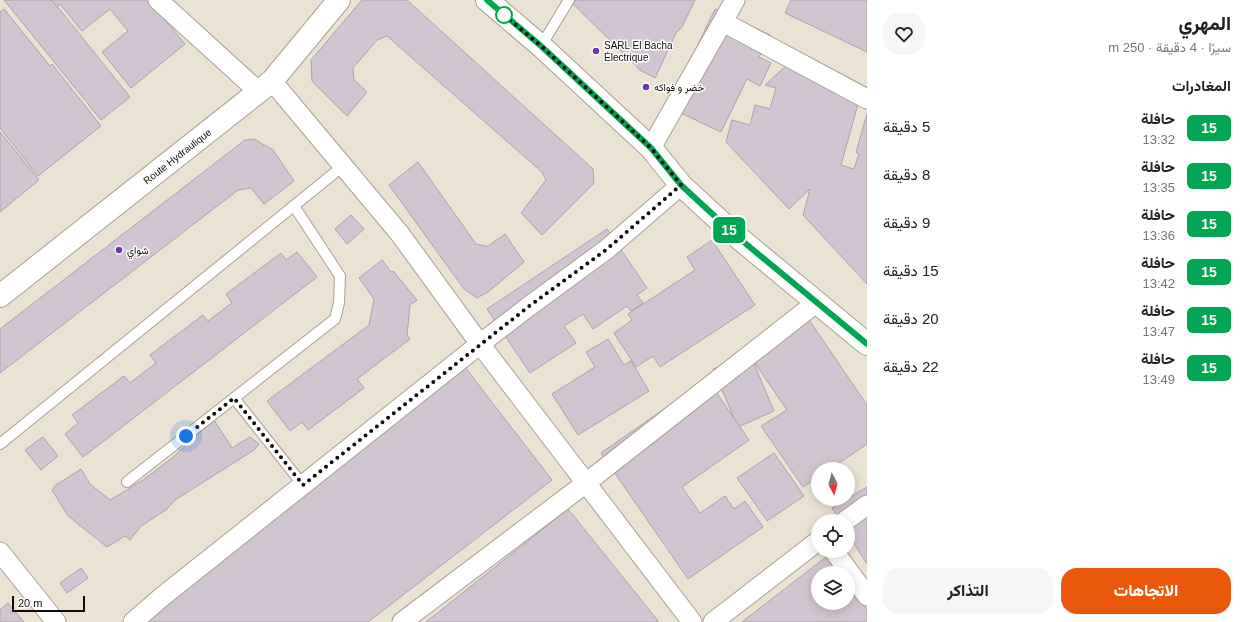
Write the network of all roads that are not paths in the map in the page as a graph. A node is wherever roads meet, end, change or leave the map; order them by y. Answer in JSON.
{"nodes":[{"id":1,"x":158,"y":0,"type":"edge"},
{"id":2,"x":339,"y":0,"type":"edge"},
{"id":3,"x":487,"y":0,"type":"edge"},
{"id":4,"x":568,"y":0,"type":"edge"},
{"id":5,"x":735,"y":0,"type":"edge"},
{"id":6,"x":723,"y":22,"type":"junction"},
{"id":7,"x":541,"y":46,"type":"junction"},
{"id":8,"x":265,"y":87,"type":"junction"},
{"id":9,"x":867,"y":99,"type":"edge"},
{"id":10,"x":651,"y":148,"type":"junction"},
{"id":11,"x":343,"y":166,"type":"junction"},
{"id":12,"x":681,"y":185,"type":"junction"},
{"id":13,"x":294,"y":206,"type":"junction"},
{"id":14,"x":0,"y":296,"type":"edge"},
{"id":15,"x":817,"y":302,"type":"junction"},
{"id":16,"x":480,"y":344,"type":"junction"},
{"id":17,"x":867,"y":344,"type":"edge"},
{"id":18,"x":234,"y":398,"type":"junction"},
{"id":19,"x":0,"y":444,"type":"edge"},
{"id":20,"x":127,"y":482,"type":"dead end"},
{"id":21,"x":586,"y":483,"type":"junction"},
{"id":22,"x":303,"y":485,"type":"junction"},
{"id":23,"x":867,"y":505,"type":"edge"},
{"id":24,"x":855,"y":514,"type":"edge"},
{"id":25,"x":811,"y":546,"type":"edge"},
{"id":26,"x":0,"y":552,"type":"edge"},
{"id":27,"x":839,"y":558,"type":"edge"},
{"id":28,"x":867,"y":596,"type":"edge"},
{"id":29,"x":56,"y":622,"type":"edge"},
{"id":30,"x":133,"y":622,"type":"edge"},
{"id":31,"x":402,"y":622,"type":"edge"},
{"id":32,"x":692,"y":622,"type":"edge"},
{"id":33,"x":713,"y":622,"type":"edge"}],
"edges":[{"from":1,"to":8,"type":"street"},
{"from":2,"to":8,"type":"main road","name":"Route Hydraulique"},
{"from":3,"to":7,"type":"main road"},
{"from":4,"to":7,"type":"lane"},
{"from":5,"to":6,"type":"street"},
{"from":6,"to":9,"type":"street"},
{"from":6,"to":10,"type":"street"},
{"from":7,"to":10,"type":"main road"},
{"from":8,"to":11,"type":"street"},
{"from":8,"to":14,"type":"main road","name":"Route Hydraulique"},
{"from":10,"to":12,"type":"main road"},
{"from":11,"to":13,"type":"lane"},
{"from":11,"to":16,"type":"street"},
{"from":12,"to":15,"type":"main road"},
{"from":12,"to":16,"type":"street"},
{"from":13,"to":18,"type":"lane"},
{"from":13,"to":19,"type":"lane"},
{"from":15,"to":17,"type":"main road"},
{"from":15,"to":21,"type":"street"},
{"from":16,"to":21,"type":"street"},
{"from":16,"to":22,"type":"street"},
{"from":18,"to":20,"type":"lane"},
{"from":18,"to":22,"type":"lane"},
{"from":21,"to":31,"type":"street"},
{"from":21,"to":32,"type":"street"},
{"from":22,"to":30,"type":"street"},
{"from":23,"to":24,"type":"street"},
{"from":25,"to":33,"type":"street"},
{"from":26,"to":29,"type":"street"},
{"from":27,"to":28,"type":"street"}]}
